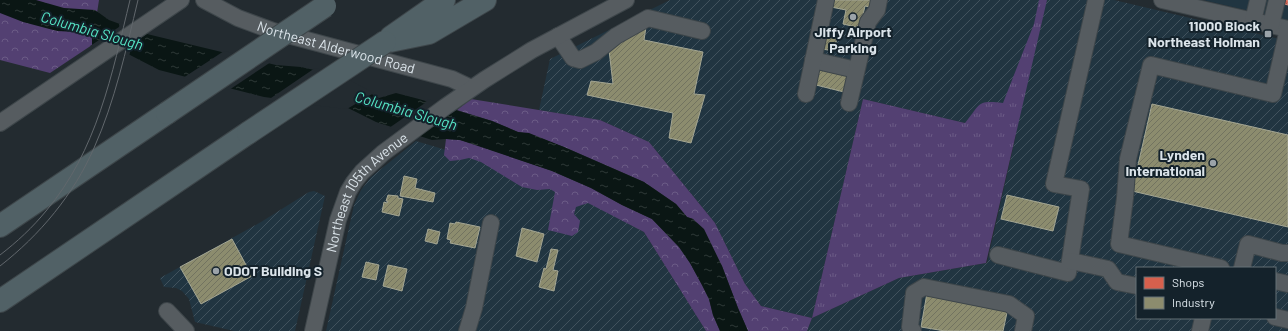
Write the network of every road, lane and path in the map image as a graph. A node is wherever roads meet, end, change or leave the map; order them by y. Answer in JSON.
{"nodes":[{"id":1,"x":181,"y":0,"type":"edge"},
{"id":2,"x":204,"y":0,"type":"edge"},
{"id":3,"x":444,"y":0,"type":"edge"},
{"id":4,"x":485,"y":0,"type":"edge"},
{"id":5,"x":626,"y":0,"type":"edge"},
{"id":6,"x":826,"y":0,"type":"edge"},
{"id":7,"x":879,"y":0,"type":"edge"},
{"id":8,"x":1096,"y":0,"type":"edge"},
{"id":9,"x":1162,"y":0,"type":"edge"},
{"id":10,"x":1258,"y":0,"type":"edge"},
{"id":11,"x":1277,"y":0,"type":"edge"},
{"id":12,"x":329,"y":3,"type":"edge"},
{"id":13,"x":1253,"y":21,"type":"junction"},
{"id":14,"x":1271,"y":25,"type":"junction"},
{"id":15,"x":1288,"y":29,"type":"edge"},
{"id":16,"x":702,"y":31,"type":"dead end"},
{"id":17,"x":558,"y":36,"type":"junction"},
{"id":18,"x":385,"y":42,"type":"junction"},
{"id":19,"x":813,"y":60,"type":"junction"},
{"id":20,"x":856,"y":70,"type":"junction"},
{"id":21,"x":471,"y":88,"type":"junction"},
{"id":22,"x":806,"y":94,"type":"dead end"},
{"id":23,"x":848,"y":103,"type":"dead end"},
{"id":24,"x":0,"y":123,"type":"edge"},
{"id":25,"x":490,"y":223,"type":"dead end"},
{"id":26,"x":0,"y":226,"type":"edge"},
{"id":27,"x":1288,"y":253,"type":"edge"},
{"id":28,"x":998,"y":255,"type":"dead end"},
{"id":29,"x":1071,"y":260,"type":"junction"},
{"id":30,"x":1217,"y":267,"type":"edge"},
{"id":31,"x":1242,"y":267,"type":"edge"},
{"id":32,"x":1276,"y":281,"type":"edge"},
{"id":33,"x":1288,"y":284,"type":"edge"},
{"id":34,"x":1136,"y":286,"type":"edge"},
{"id":35,"x":0,"y":301,"type":"edge"},
{"id":36,"x":167,"y":311,"type":"dead end"},
{"id":37,"x":1276,"y":317,"type":"edge"},
{"id":38,"x":1203,"y":319,"type":"edge"},
{"id":39,"x":1288,"y":320,"type":"edge"},
{"id":40,"x":186,"y":331,"type":"edge"},
{"id":41,"x":312,"y":331,"type":"edge"},
{"id":42,"x":467,"y":331,"type":"edge"},
{"id":43,"x":913,"y":331,"type":"edge"},
{"id":44,"x":1023,"y":331,"type":"edge"},
{"id":45,"x":1200,"y":331,"type":"edge"}],
"edges":[{"from":1,"to":24,"type":"street"},
{"from":2,"to":21,"type":"street","name":"Northeast Alderwood Road"},
{"from":3,"to":18,"type":"highway"},
{"from":4,"to":18,"type":"highway"},
{"from":5,"to":17,"type":"street","name":"Northeast 105th Avenue"},
{"from":6,"to":19,"type":"street"},
{"from":7,"to":20,"type":"street"},
{"from":8,"to":29,"type":"street"},
{"from":9,"to":13,"type":"street"},
{"from":10,"to":13,"type":"street"},
{"from":11,"to":14,"type":"street"},
{"from":12,"to":26,"type":"highway","bridge":true},
{"from":13,"to":14,"type":"street"},
{"from":14,"to":15,"type":"street"},
{"from":15,"to":30,"type":"street"},
{"from":16,"to":17,"type":"street"},
{"from":17,"to":21,"type":"street","name":"Northeast 105th Avenue"},
{"from":18,"to":35,"type":"highway","bridge":true},
{"from":19,"to":20,"type":"street"},
{"from":19,"to":22,"type":"street"},
{"from":20,"to":23,"type":"street"},
{"from":21,"to":41,"type":"street","name":"Northeast 105th Avenue"},
{"from":25,"to":42,"type":"street"},
{"from":27,"to":31,"type":"street"},
{"from":28,"to":29,"type":"street"},
{"from":29,"to":34,"type":"street"},
{"from":32,"to":33,"type":"street"},
{"from":36,"to":40,"type":"street"},
{"from":37,"to":39,"type":"street"},
{"from":38,"to":45,"type":"street"},
{"from":43,"to":44,"type":"street"}]}
